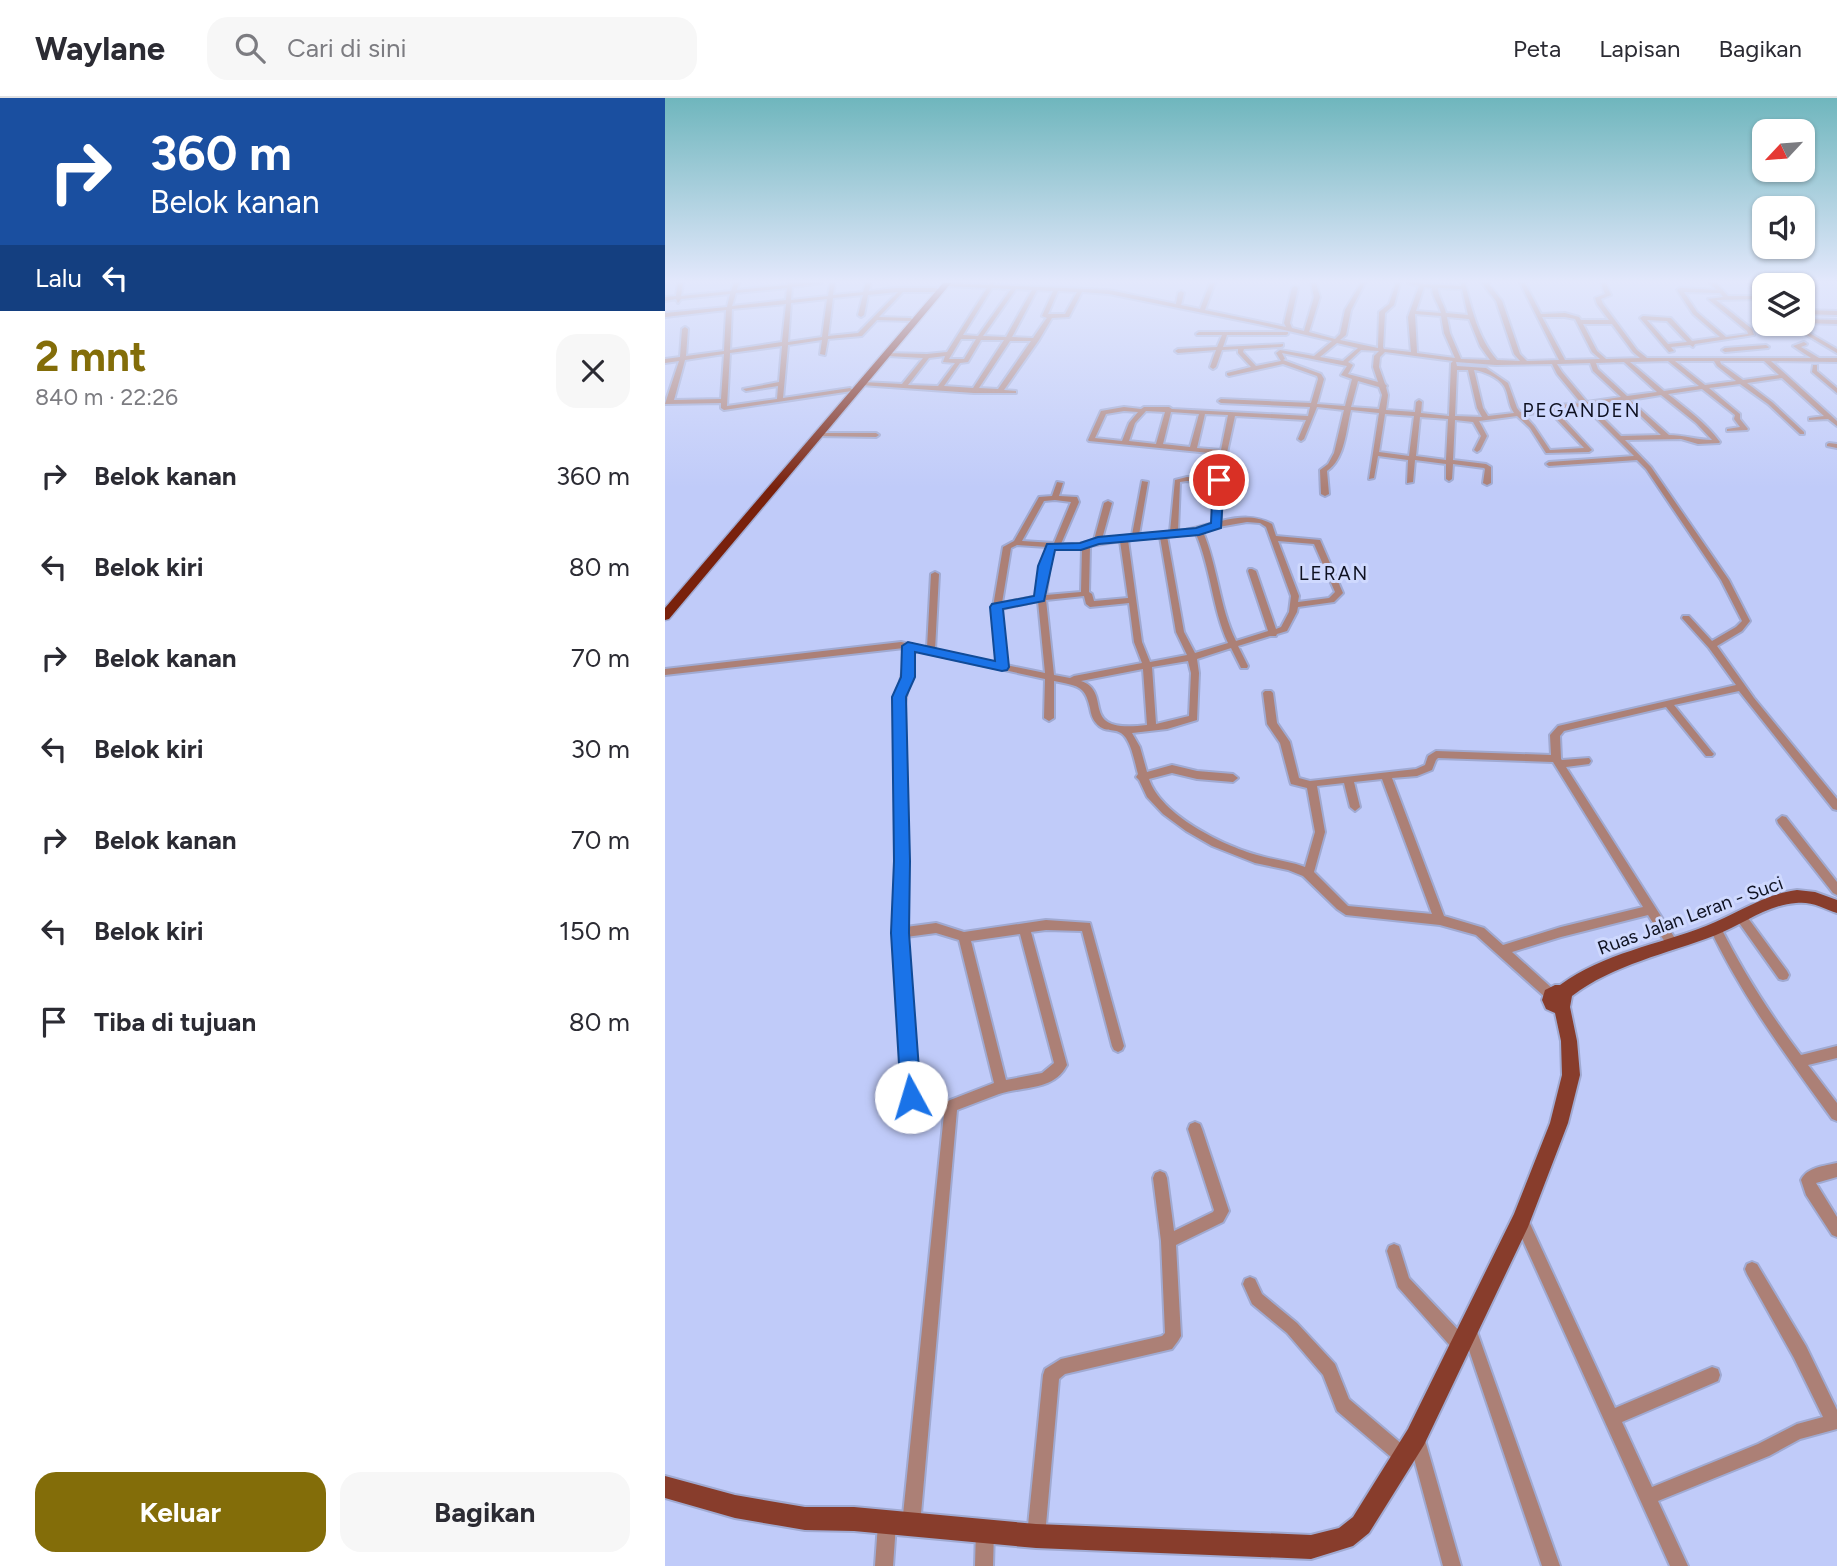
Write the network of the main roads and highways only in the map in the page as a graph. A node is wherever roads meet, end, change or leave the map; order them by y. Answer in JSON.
{"nodes":[{"id":1,"x":881,"y":352,"type":"edge"},
{"id":2,"x":890,"y":352,"type":"edge"},
{"id":3,"x":815,"y":435,"type":"junction"},
{"id":4,"x":665,"y":607,"type":"edge"},
{"id":5,"x":665,"y":616,"type":"edge"},
{"id":6,"x":1837,"y":907,"type":"edge"},
{"id":7,"x":665,"y":1487,"type":"edge"}],
"edges":[{"from":1,"to":3,"type":"highway"},
{"from":2,"to":3,"type":"highway"},
{"from":3,"to":4,"type":"highway"},
{"from":3,"to":5,"type":"highway"},
{"from":6,"to":7,"type":"main road","name":"Ruas Jalan Leran - Suci"}]}
